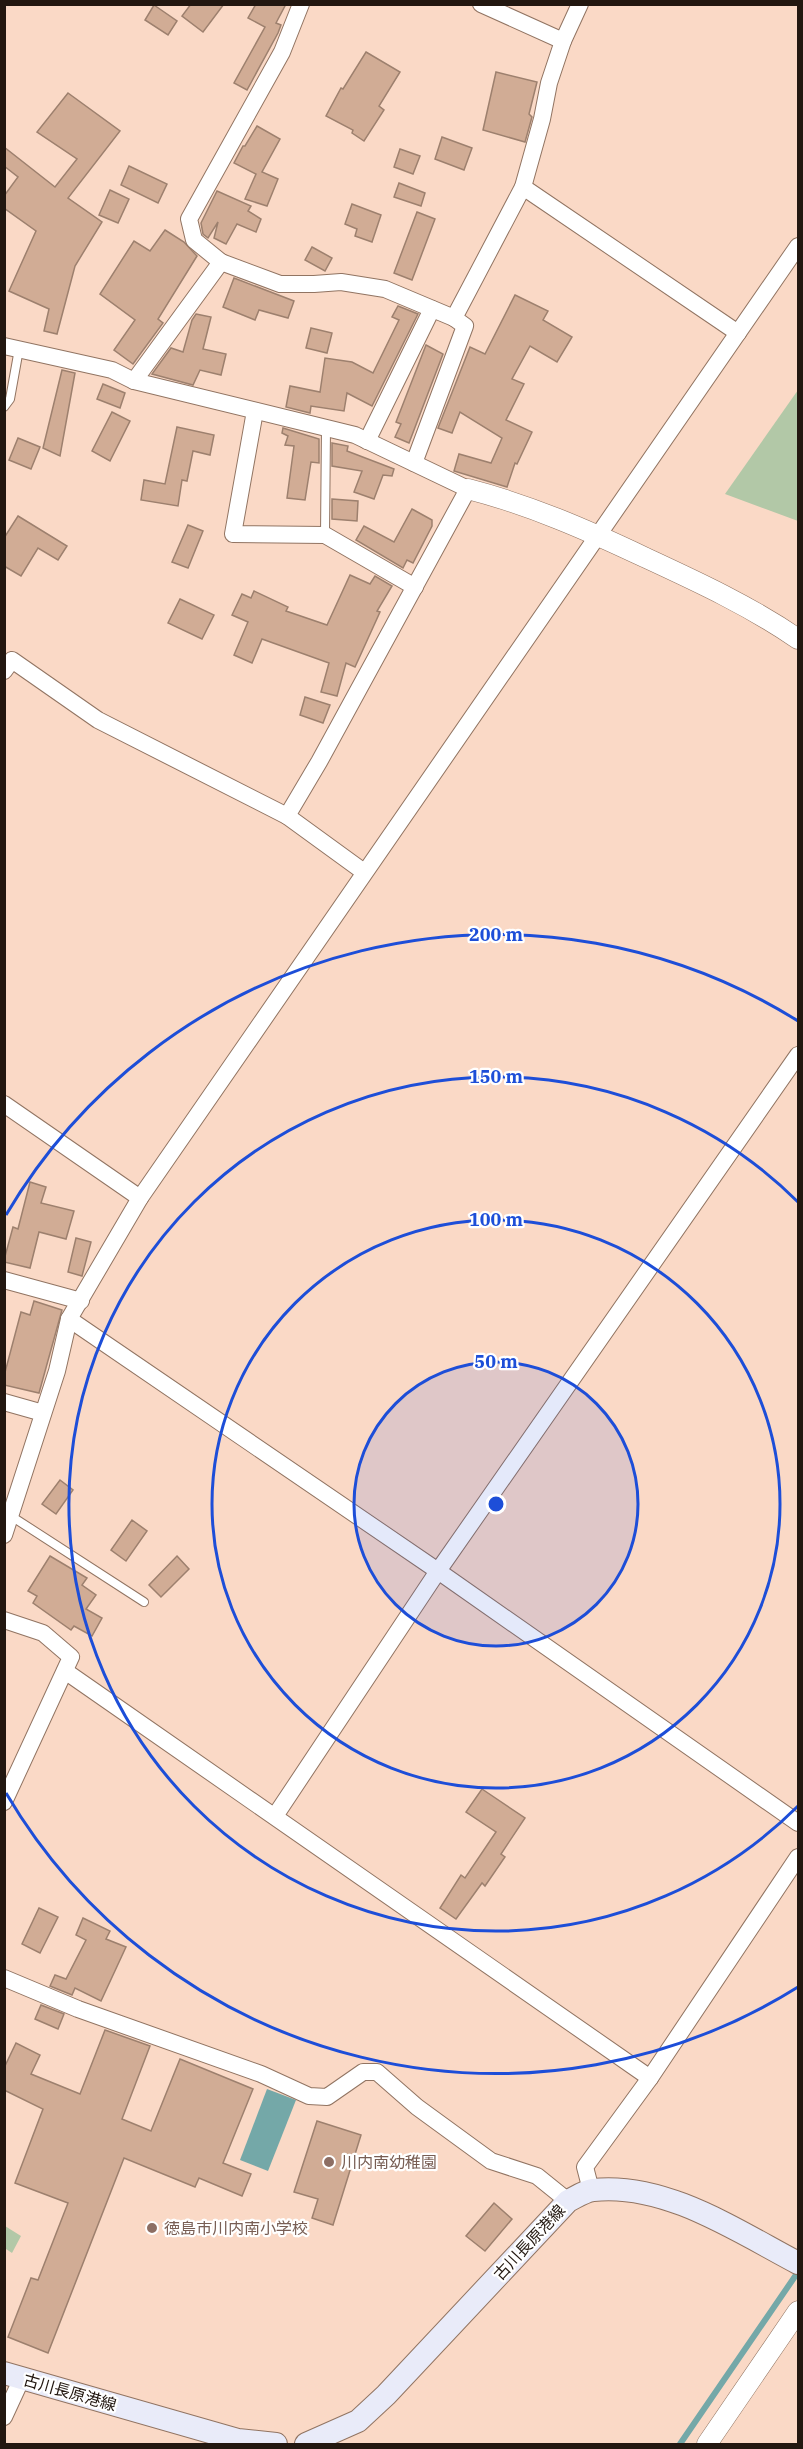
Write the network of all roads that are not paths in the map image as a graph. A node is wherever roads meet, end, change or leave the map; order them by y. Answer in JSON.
{"nodes":[{"id":1,"x":301,"y":4,"type":"edge"},
{"id":2,"x":482,"y":4,"type":"edge"},
{"id":3,"x":580,"y":4,"type":"edge"},
{"id":4,"x":563,"y":41,"type":"junction"},
{"id":5,"x":523,"y":187,"type":"junction"},
{"id":6,"x":798,"y":246,"type":"edge"},
{"id":7,"x":220,"y":262,"type":"junction"},
{"id":8,"x":432,"y":309,"type":"junction"},
{"id":9,"x":454,"y":318,"type":"junction"},
{"id":10,"x":738,"y":333,"type":"junction"},
{"id":11,"x":12,"y":348,"type":"edge"},
{"id":12,"x":134,"y":381,"type":"junction"},
{"id":13,"x":4,"y":407,"type":"edge"},
{"id":14,"x":255,"y":411,"type":"junction"},
{"id":15,"x":326,"y":428,"type":"junction"},
{"id":16,"x":368,"y":441,"type":"junction"},
{"id":17,"x":414,"y":463,"type":"junction"},
{"id":18,"x":468,"y":489,"type":"junction"},
{"id":19,"x":325,"y":535,"type":"junction"},
{"id":20,"x":600,"y":536,"type":"junction"},
{"id":21,"x":415,"y":587,"type":"junction"},
{"id":22,"x":798,"y":639,"type":"edge"},
{"id":23,"x":4,"y":671,"type":"edge"},
{"id":24,"x":287,"y":816,"type":"junction"},
{"id":25,"x":363,"y":872,"type":"junction"},
{"id":26,"x":798,"y":1055,"type":"edge"},
{"id":27,"x":4,"y":1104,"type":"edge"},
{"id":28,"x":140,"y":1198,"type":"junction"},
{"id":29,"x":4,"y":1280,"type":"edge"},
{"id":30,"x":81,"y":1301,"type":"junction"},
{"id":31,"x":69,"y":1319,"type":"junction"},
{"id":32,"x":4,"y":1402,"type":"edge"},
{"id":33,"x":43,"y":1413,"type":"junction"},
{"id":34,"x":8,"y":1515,"type":"edge"},
{"id":35,"x":4,"y":1535,"type":"edge"},
{"id":36,"x":438,"y":1571,"type":"junction"},
{"id":37,"x":144,"y":1602,"type":"dead end"},
{"id":38,"x":4,"y":1620,"type":"edge"},
{"id":39,"x":65,"y":1671,"type":"junction"},
{"id":40,"x":4,"y":1802,"type":"edge"},
{"id":41,"x":275,"y":1816,"type":"junction"},
{"id":42,"x":798,"y":1823,"type":"edge"},
{"id":43,"x":798,"y":1857,"type":"edge"},
{"id":44,"x":4,"y":1978,"type":"edge"},
{"id":45,"x":650,"y":2078,"type":"junction"},
{"id":46,"x":591,"y":2190,"type":"junction"},
{"id":47,"x":568,"y":2201,"type":"junction"},
{"id":48,"x":796,"y":2261,"type":"edge"},
{"id":49,"x":798,"y":2311,"type":"edge"},
{"id":50,"x":13,"y":2375,"type":"edge"},
{"id":51,"x":4,"y":2417,"type":"edge"},
{"id":52,"x":276,"y":2445,"type":"edge"},
{"id":53,"x":306,"y":2445,"type":"edge"},
{"id":54,"x":707,"y":2445,"type":"edge"}],
"edges":[{"from":1,"to":7,"type":"street"},
{"from":2,"to":4,"type":"street"},
{"from":3,"to":4,"type":"street"},
{"from":4,"to":5,"type":"street"},
{"from":5,"to":9,"type":"street"},
{"from":5,"to":10,"type":"street"},
{"from":6,"to":10,"type":"street"},
{"from":7,"to":8,"type":"street"},
{"from":7,"to":12,"type":"street"},
{"from":8,"to":9,"type":"street"},
{"from":8,"to":16,"type":"street"},
{"from":9,"to":17,"type":"street"},
{"from":10,"to":20,"type":"street"},
{"from":11,"to":12,"type":"street"},
{"from":11,"to":13,"type":"lane"},
{"from":12,"to":14,"type":"street"},
{"from":14,"to":15,"type":"street"},
{"from":14,"to":19,"type":"street"},
{"from":15,"to":16,"type":"street"},
{"from":15,"to":19,"type":"lane"},
{"from":16,"to":17,"type":"street"},
{"from":17,"to":18,"type":"street"},
{"from":18,"to":20,"type":"street"},
{"from":18,"to":21,"type":"street"},
{"from":19,"to":21,"type":"street"},
{"from":20,"to":22,"type":"street"},
{"from":20,"to":25,"type":"street"},
{"from":21,"to":24,"type":"street"},
{"from":23,"to":24,"type":"street"},
{"from":24,"to":25,"type":"street"},
{"from":25,"to":28,"type":"street"},
{"from":26,"to":36,"type":"street"},
{"from":27,"to":28,"type":"street"},
{"from":28,"to":30,"type":"street"},
{"from":29,"to":30,"type":"street"},
{"from":30,"to":31,"type":"street"},
{"from":31,"to":33,"type":"street"},
{"from":31,"to":36,"type":"street"},
{"from":32,"to":33,"type":"street"},
{"from":33,"to":34,"type":"street"},
{"from":34,"to":35,"type":"street"},
{"from":34,"to":37,"type":"lane"},
{"from":36,"to":41,"type":"street"},
{"from":36,"to":42,"type":"street"},
{"from":38,"to":39,"type":"street"},
{"from":39,"to":40,"type":"street"},
{"from":39,"to":41,"type":"street"},
{"from":41,"to":45,"type":"street"},
{"from":43,"to":45,"type":"street"},
{"from":44,"to":47,"type":"street"},
{"from":45,"to":46,"type":"street"},
{"from":46,"to":47,"type":"main road","name":"古川長原港線"},
{"from":46,"to":48,"type":"main road","name":"古川長原港線"},
{"from":47,"to":53,"type":"main road","name":"古川長原港線"},
{"from":49,"to":54,"type":"street"},
{"from":50,"to":51,"type":"street"},
{"from":50,"to":52,"type":"main road","name":"古川長原港線"}]}
